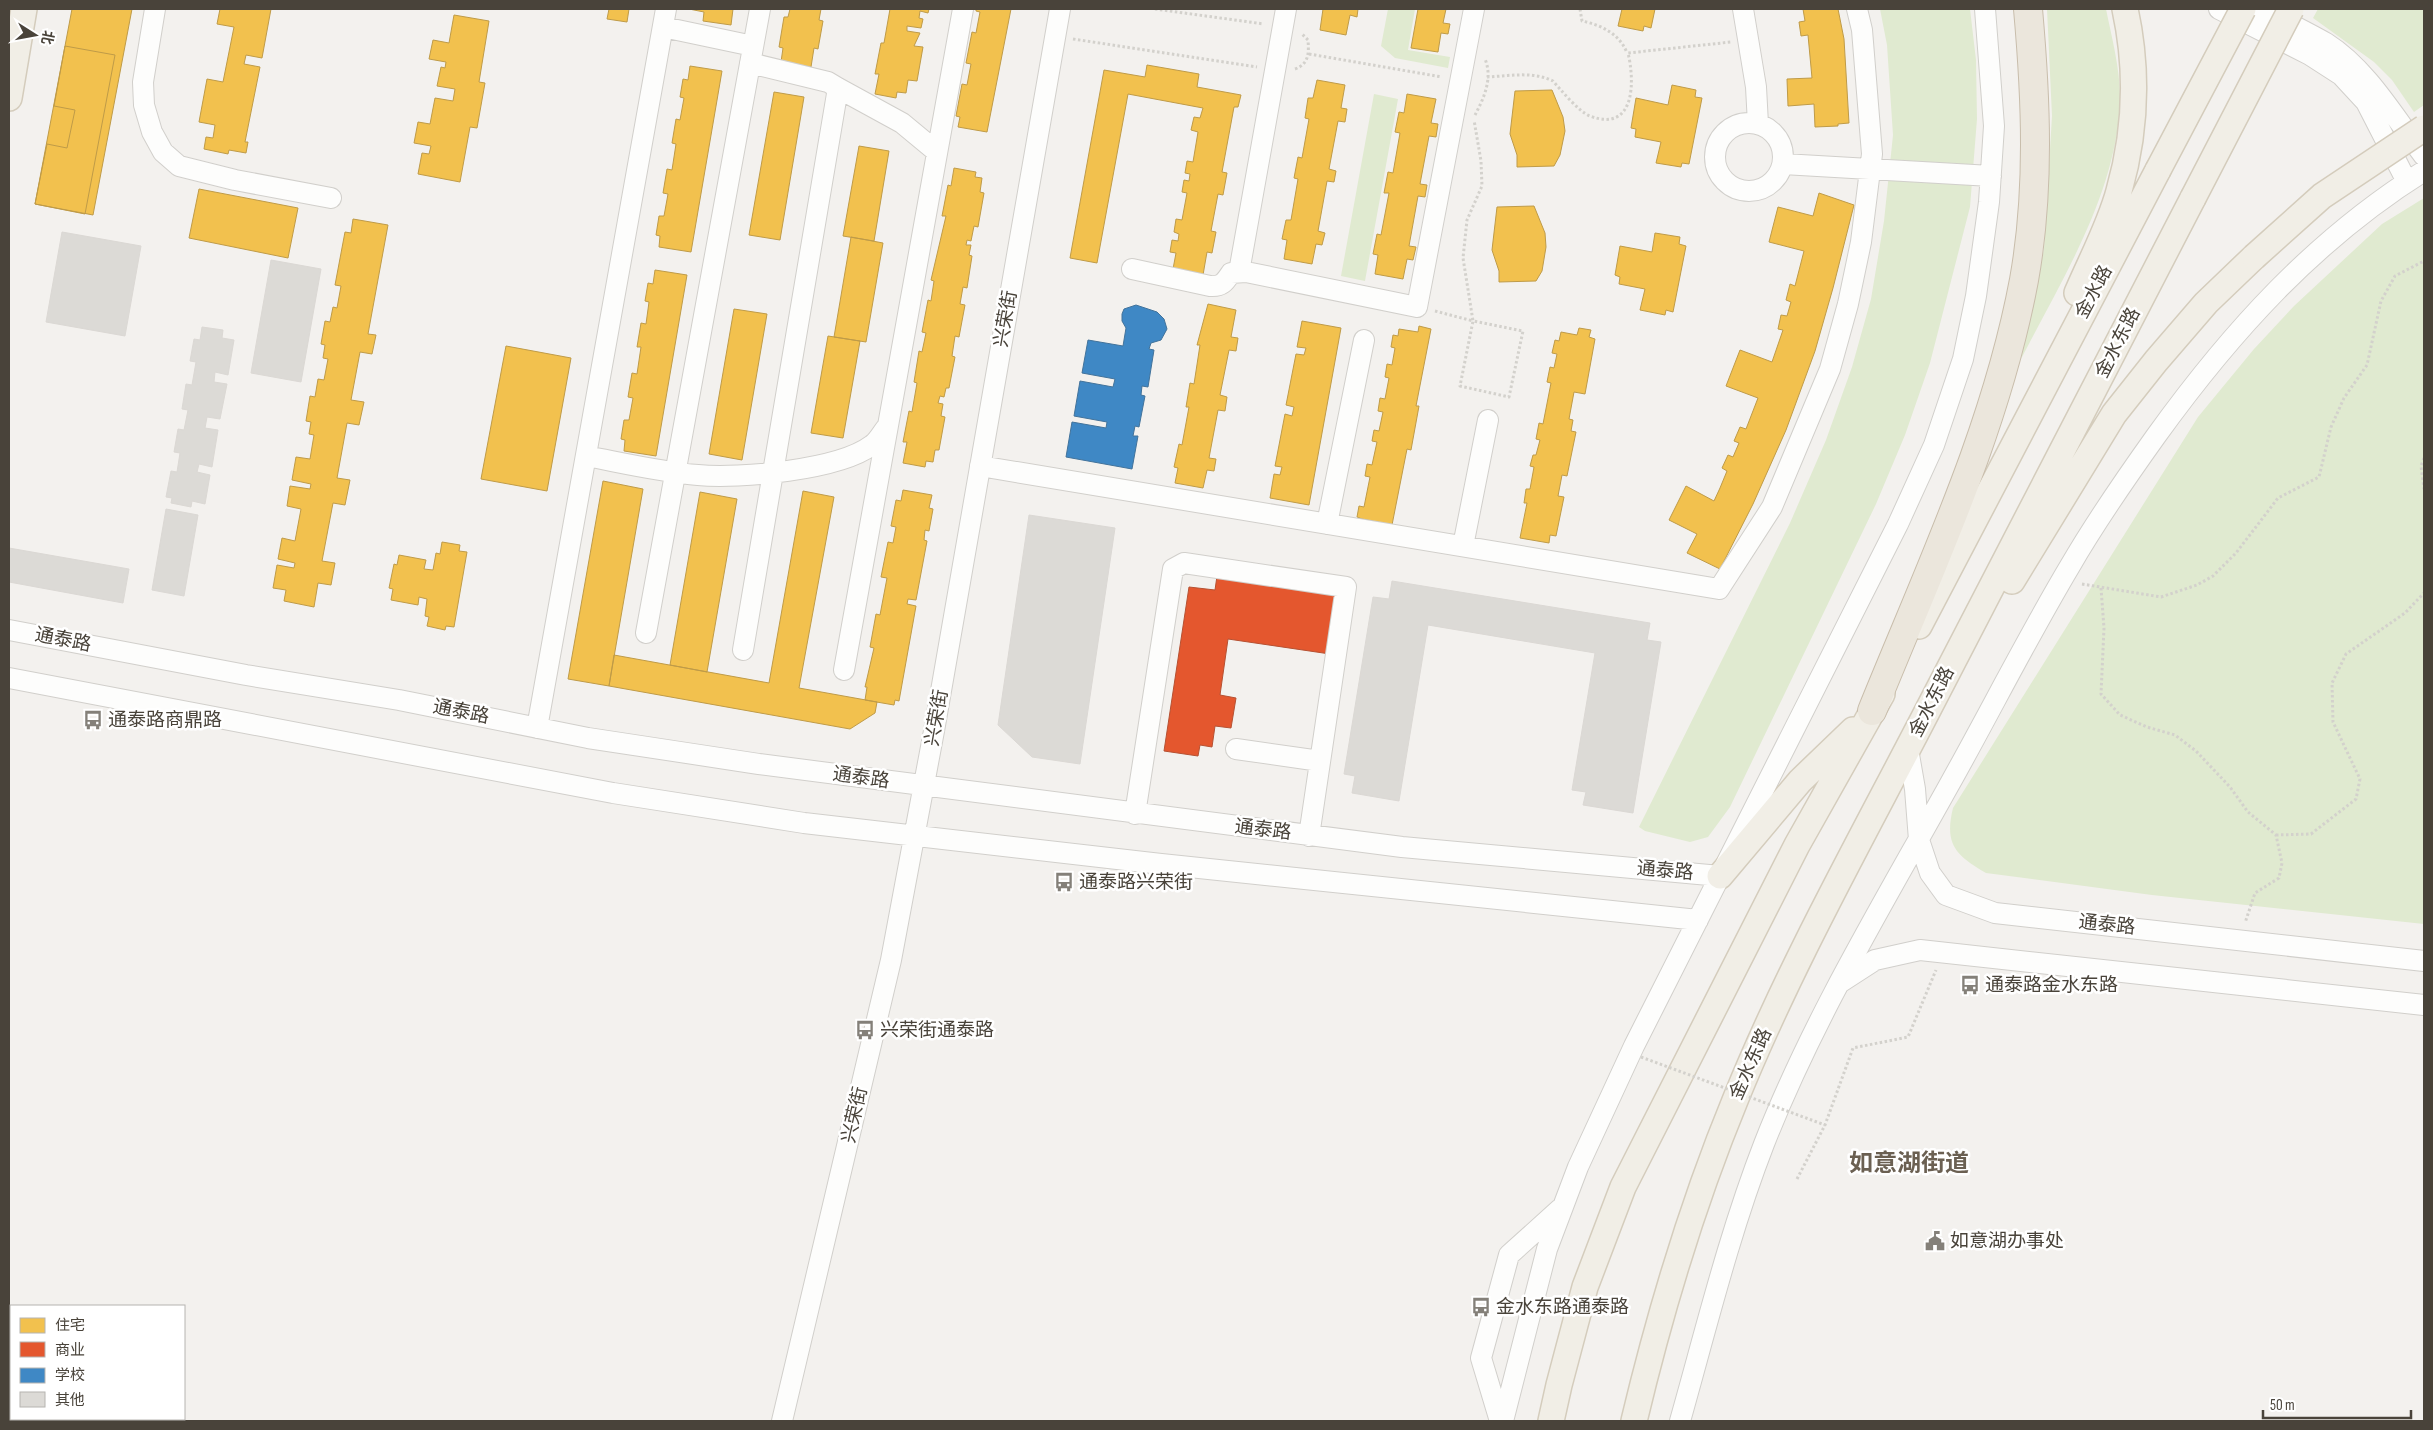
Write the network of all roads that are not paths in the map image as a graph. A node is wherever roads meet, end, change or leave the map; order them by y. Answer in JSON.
{"nodes":[{"id":1,"x":24,"y":9,"type":"edge"},
{"id":2,"x":154,"y":9,"type":"edge"},
{"id":3,"x":760,"y":9,"type":"edge"},
{"id":4,"x":963,"y":9,"type":"edge"},
{"id":5,"x":1060,"y":9,"type":"edge"},
{"id":6,"x":1474,"y":9,"type":"edge"},
{"id":7,"x":1743,"y":9,"type":"edge"},
{"id":8,"x":1857,"y":9,"type":"edge"},
{"id":9,"x":1985,"y":9,"type":"edge"},
{"id":10,"x":2028,"y":9,"type":"edge"},
{"id":11,"x":2125,"y":9,"type":"edge"},
{"id":12,"x":2219,"y":9,"type":"edge"},
{"id":13,"x":2243,"y":9,"type":"edge"},
{"id":14,"x":2261,"y":9,"type":"edge"},
{"id":15,"x":2291,"y":9,"type":"edge"},
{"id":16,"x":664,"y":18,"type":"edge"},
{"id":17,"x":1285,"y":18,"type":"edge"},
{"id":18,"x":752,"y":54,"type":"junction"},
{"id":19,"x":838,"y":88,"type":"junction"},
{"id":20,"x":9,"y":98,"type":"edge"},
{"id":21,"x":1758,"y":124,"type":"junction"},
{"id":22,"x":2424,"y":128,"type":"edge"},
{"id":23,"x":937,"y":152,"type":"junction"},
{"id":24,"x":2424,"y":156,"type":"edge"},
{"id":25,"x":1782,"y":164,"type":"junction"},
{"id":26,"x":1870,"y":168,"type":"junction"},
{"id":27,"x":2424,"y":172,"type":"edge"},
{"id":28,"x":1991,"y":176,"type":"junction"},
{"id":29,"x":2407,"y":182,"type":"junction"},
{"id":30,"x":331,"y":198,"type":"dead end"},
{"id":31,"x":1132,"y":269,"type":"dead end"},
{"id":32,"x":1239,"y":272,"type":"junction"},
{"id":33,"x":1364,"y":340,"type":"dead end"},
{"id":34,"x":2030,"y":414,"type":"junction"},
{"id":35,"x":1488,"y":420,"type":"dead end"},
{"id":36,"x":888,"y":426,"type":"junction"},
{"id":37,"x":586,"y":456,"type":"junction"},
{"id":38,"x":980,"y":466,"type":"junction"},
{"id":39,"x":774,"y":471,"type":"junction"},
{"id":40,"x":676,"y":472,"type":"junction"},
{"id":41,"x":1327,"y":524,"type":"junction"},
{"id":42,"x":1463,"y":546,"type":"junction"},
{"id":43,"x":9,"y":630,"type":"edge"},
{"id":44,"x":646,"y":633,"type":"dead end"},
{"id":45,"x":743,"y":650,"type":"dead end"},
{"id":46,"x":844,"y":670,"type":"dead end"},
{"id":47,"x":9,"y":678,"type":"edge"},
{"id":48,"x":1872,"y":711,"type":"junction"},
{"id":49,"x":537,"y":728,"type":"junction"},
{"id":50,"x":1236,"y":749,"type":"dead end"},
{"id":51,"x":1908,"y":749,"type":"junction"},
{"id":52,"x":1320,"y":761,"type":"junction"},
{"id":53,"x":924,"y":786,"type":"junction"},
{"id":54,"x":1135,"y":814,"type":"junction"},
{"id":55,"x":914,"y":836,"type":"junction"},
{"id":56,"x":1310,"y":836,"type":"junction"},
{"id":57,"x":1919,"y":840,"type":"junction"},
{"id":58,"x":1720,"y":876,"type":"junction"},
{"id":59,"x":1698,"y":920,"type":"junction"},
{"id":60,"x":2424,"y":960,"type":"edge"},
{"id":61,"x":1840,"y":983,"type":"junction"},
{"id":62,"x":2424,"y":1005,"type":"edge"},
{"id":63,"x":1563,"y":1206,"type":"junction"},
{"id":64,"x":782,"y":1421,"type":"edge"},
{"id":65,"x":1501,"y":1421,"type":"edge"},
{"id":66,"x":1551,"y":1421,"type":"edge"},
{"id":67,"x":1634,"y":1421,"type":"edge"},
{"id":68,"x":1680,"y":1421,"type":"edge"}],
"edges":[{"from":1,"to":20,"type":"main road"},
{"from":2,"to":30,"type":"street"},
{"from":3,"to":18,"type":"street"},
{"from":4,"to":23,"type":"street"},
{"from":5,"to":38,"type":"street","name":"兴荣街"},
{"from":6,"to":32,"type":"street"},
{"from":7,"to":21,"type":"street"},
{"from":8,"to":26,"type":"street"},
{"from":9,"to":28,"type":"street"},
{"from":10,"to":48,"type":"highway"},
{"from":11,"to":34,"type":"main road"},
{"from":12,"to":29,"type":"street"},
{"from":13,"to":34,"type":"main road","name":"金水路","bridge":true},
{"from":14,"to":24,"type":"street"},
{"from":15,"to":51,"type":"main road","name":"金水东路","bridge":true},
{"from":16,"to":18,"type":"street"},
{"from":16,"to":37,"type":"street"},
{"from":17,"to":32,"type":"street"},
{"from":18,"to":19,"type":"street"},
{"from":18,"to":40,"type":"street"},
{"from":19,"to":23,"type":"street"},
{"from":19,"to":39,"type":"street"},
{"from":21,"to":25,"type":"street"},
{"from":21,"to":25,"type":"street"},
{"from":22,"to":51,"type":"main road","bridge":true},
{"from":23,"to":36,"type":"street"},
{"from":25,"to":26,"type":"street"},
{"from":26,"to":28,"type":"street"},
{"from":26,"to":42,"type":"street"},
{"from":27,"to":29,"type":"street"},
{"from":28,"to":58,"type":"street"},
{"from":29,"to":57,"type":"street"},
{"from":31,"to":32,"type":"street"},
{"from":33,"to":41,"type":"street"},
{"from":34,"to":48,"type":"main road"},
{"from":35,"to":42,"type":"street"},
{"from":36,"to":39,"type":"street"},
{"from":36,"to":46,"type":"street"},
{"from":37,"to":40,"type":"street"},
{"from":37,"to":49,"type":"street"},
{"from":38,"to":41,"type":"street"},
{"from":38,"to":53,"type":"street","name":"兴荣街"},
{"from":39,"to":40,"type":"street"},
{"from":39,"to":45,"type":"street"},
{"from":40,"to":44,"type":"street"},
{"from":41,"to":42,"type":"street"},
{"from":43,"to":49,"type":"street","name":"通泰路"},
{"from":47,"to":55,"type":"street"},
{"from":48,"to":58,"type":"main road"},
{"from":48,"to":66,"type":"main road"},
{"from":49,"to":53,"type":"street","name":"通泰路"},
{"from":50,"to":52,"type":"street"},
{"from":51,"to":57,"type":"street","name":"通泰路"},
{"from":51,"to":67,"type":"main road","name":"金水东路"},
{"from":52,"to":54,"type":"street"},
{"from":52,"to":56,"type":"street"},
{"from":53,"to":54,"type":"street","name":"通泰路"},
{"from":53,"to":55,"type":"street","name":"兴荣街"},
{"from":54,"to":56,"type":"street","name":"通泰路"},
{"from":55,"to":59,"type":"street"},
{"from":55,"to":64,"type":"street","name":"兴荣街"},
{"from":56,"to":58,"type":"street","name":"通泰路"},
{"from":57,"to":60,"type":"street","name":"通泰路"},
{"from":57,"to":61,"type":"street"},
{"from":58,"to":59,"type":"street"},
{"from":59,"to":63,"type":"street"},
{"from":61,"to":62,"type":"street"},
{"from":61,"to":68,"type":"street"},
{"from":63,"to":65,"type":"street"},
{"from":63,"to":65,"type":"street"}]}
